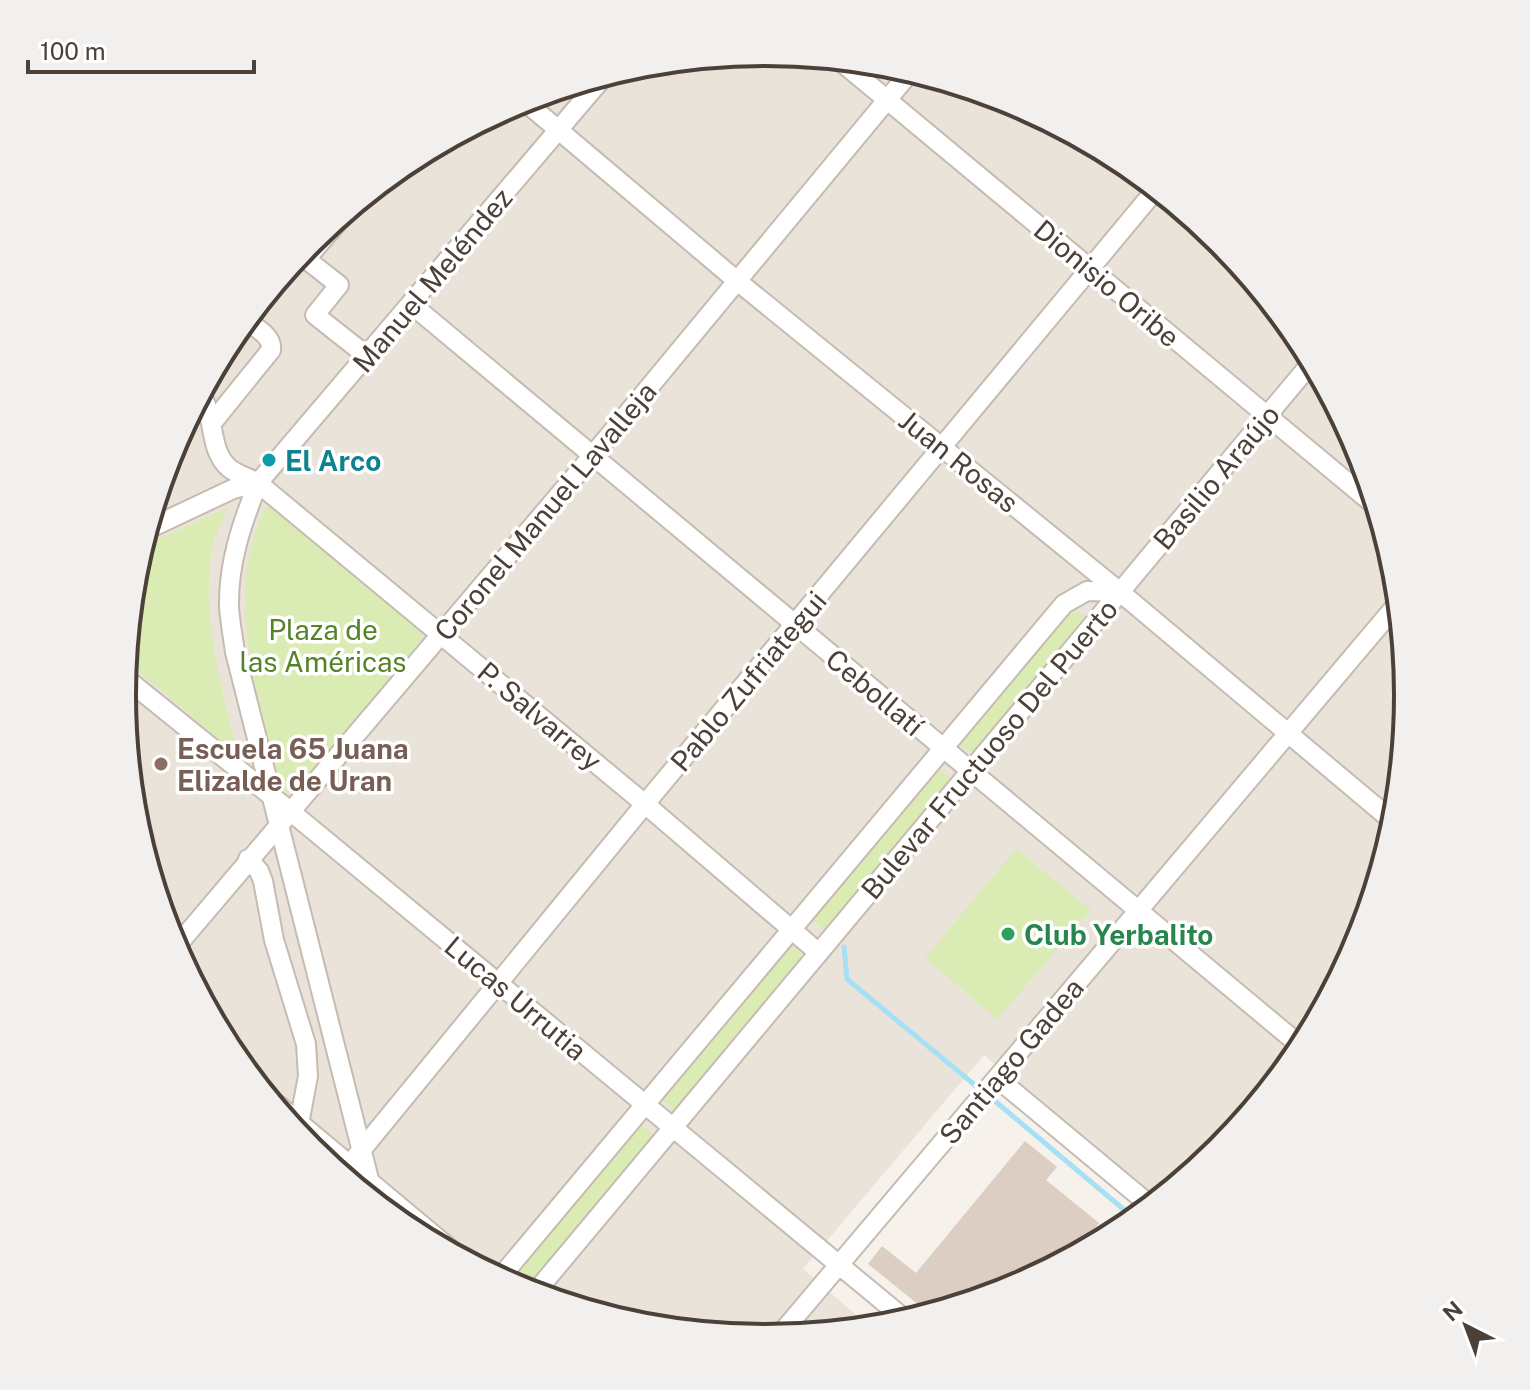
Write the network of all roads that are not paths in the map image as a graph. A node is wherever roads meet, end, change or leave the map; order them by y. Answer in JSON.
{"nodes":[{"id":1,"x":854,"y":72,"type":"edge"},
{"id":2,"x":903,"y":81,"type":"edge"},
{"id":3,"x":593,"y":90,"type":"edge"},
{"id":4,"x":887,"y":100,"type":"junction"},
{"id":5,"x":535,"y":110,"type":"edge"},
{"id":6,"x":560,"y":130,"type":"junction"},
{"id":7,"x":1149,"y":197,"type":"edge"},
{"id":8,"x":309,"y":262,"type":"edge"},
{"id":9,"x":1090,"y":269,"type":"junction"},
{"id":10,"x":736,"y":280,"type":"junction"},
{"id":11,"x":411,"y":304,"type":"junction"},
{"id":12,"x":255,"y":328,"type":"edge"},
{"id":13,"x":367,"y":356,"type":"junction"},
{"id":14,"x":1304,"y":372,"type":"edge"},
{"id":15,"x":207,"y":405,"type":"edge"},
{"id":16,"x":1268,"y":416,"type":"junction"},
{"id":17,"x":212,"y":423,"type":"junction"},
{"id":18,"x":942,"y":448,"type":"junction"},
{"id":19,"x":593,"y":455,"type":"junction"},
{"id":20,"x":258,"y":483,"type":"junction"},
{"id":21,"x":1361,"y":494,"type":"edge"},
{"id":22,"x":160,"y":524,"type":"edge"},
{"id":23,"x":1120,"y":592,"type":"junction"},
{"id":24,"x":1389,"y":614,"type":"edge"},
{"id":25,"x":795,"y":624,"type":"junction"},
{"id":26,"x":441,"y":634,"type":"junction"},
{"id":27,"x":136,"y":687,"type":"edge"},
{"id":28,"x":1287,"y":734,"type":"junction"},
{"id":29,"x":942,"y":748,"type":"junction"},
{"id":30,"x":970,"y":771,"type":"junction"},
{"id":31,"x":270,"y":795,"type":"junction"},
{"id":32,"x":645,"y":804,"type":"junction"},
{"id":33,"x":1383,"y":813,"type":"edge"},
{"id":34,"x":284,"y":818,"type":"junction"},
{"id":35,"x":248,"y":859,"type":"junction"},
{"id":36,"x":1138,"y":910,"type":"junction"},
{"id":37,"x":790,"y":929,"type":"junction"},
{"id":38,"x":184,"y":937,"type":"edge"},
{"id":39,"x":819,"y":953,"type":"junction"},
{"id":40,"x":497,"y":983,"type":"junction"},
{"id":41,"x":1292,"y":1038,"type":"edge"},
{"id":42,"x":997,"y":1078,"type":"junction"},
{"id":43,"x":644,"y":1105,"type":"junction"},
{"id":44,"x":300,"y":1119,"type":"edge"},
{"id":45,"x":673,"y":1129,"type":"junction"},
{"id":46,"x":362,"y":1149,"type":"junction"},
{"id":47,"x":348,"y":1166,"type":"edge"},
{"id":48,"x":363,"y":1179,"type":"edge"},
{"id":49,"x":370,"y":1182,"type":"junction"},
{"id":50,"x":1142,"y":1198,"type":"edge"},
{"id":51,"x":397,"y":1205,"type":"edge"},
{"id":52,"x":840,"y":1264,"type":"junction"},
{"id":53,"x":508,"y":1269,"type":"edge"},
{"id":54,"x":543,"y":1283,"type":"edge"},
{"id":55,"x":895,"y":1311,"type":"edge"},
{"id":56,"x":790,"y":1323,"type":"edge"}],
"edges":[{"from":1,"to":4,"type":"street","name":"Dionisio Oribe"},
{"from":2,"to":4,"type":"street","name":"Coronel Manuel Lavalleja"},
{"from":3,"to":6,"type":"street","name":"Manuel Meléndez"},
{"from":4,"to":9,"type":"street","name":"Dionisio Oribe"},
{"from":4,"to":10,"type":"street","name":"Coronel Manuel Lavalleja"},
{"from":5,"to":6,"type":"street","name":"Juan Rosas"},
{"from":6,"to":10,"type":"street","name":"Juan Rosas"},
{"from":6,"to":11,"type":"street","name":"Manuel Meléndez"},
{"from":7,"to":9,"type":"street","name":"Pablo Zufriategui"},
{"from":8,"to":13,"type":"street"},
{"from":9,"to":16,"type":"street","name":"Dionisio Oribe"},
{"from":9,"to":18,"type":"street","name":"Pablo Zufriategui"},
{"from":10,"to":18,"type":"street","name":"Juan Rosas"},
{"from":10,"to":19,"type":"street","name":"Coronel Manuel Lavalleja"},
{"from":11,"to":13,"type":"street","name":"Manuel Meléndez"},
{"from":11,"to":19,"type":"street","name":"Cebollatí"},
{"from":12,"to":17,"type":"street"},
{"from":13,"to":20,"type":"street","name":"Manuel Meléndez"},
{"from":14,"to":16,"type":"street","name":"Basilio Araújo"},
{"from":15,"to":17,"type":"street","name":"P. Salvarrey"},
{"from":16,"to":21,"type":"street","name":"Dionisio Oribe"},
{"from":16,"to":23,"type":"street","name":"Basilio Araújo"},
{"from":17,"to":20,"type":"street","name":"P. Salvarrey"},
{"from":18,"to":23,"type":"street","name":"Juan Rosas"},
{"from":18,"to":25,"type":"street","name":"Pablo Zufriategui"},
{"from":19,"to":25,"type":"street","name":"Cebollatí"},
{"from":19,"to":26,"type":"street","name":"Coronel Manuel Lavalleja"},
{"from":20,"to":22,"type":"street"},
{"from":20,"to":26,"type":"street","name":"P. Salvarrey"},
{"from":20,"to":31,"type":"street"},
{"from":23,"to":28,"type":"street","name":"Juan Rosas"},
{"from":23,"to":29,"type":"street","name":"Bulevar Fructuoso Del Puerto"},
{"from":23,"to":30,"type":"street","name":"Bulevar Fructuoso Del Puerto"},
{"from":24,"to":28,"type":"street","name":"Santiago Gadea"},
{"from":25,"to":29,"type":"street","name":"Cebollatí"},
{"from":25,"to":32,"type":"street","name":"Pablo Zufriategui"},
{"from":26,"to":32,"type":"street","name":"P. Salvarrey"},
{"from":26,"to":34,"type":"street","name":"Coronel Manuel Lavalleja"},
{"from":27,"to":31,"type":"street","name":"Lucas Urrutia"},
{"from":28,"to":33,"type":"street","name":"Juan Rosas"},
{"from":28,"to":36,"type":"street","name":"Santiago Gadea"},
{"from":29,"to":30,"type":"street","name":"Cebollatí"},
{"from":29,"to":37,"type":"street","name":"Bulevar Fructuoso Del Puerto"},
{"from":30,"to":36,"type":"street","name":"Cebollatí"},
{"from":30,"to":39,"type":"street","name":"Bulevar Fructuoso Del Puerto"},
{"from":31,"to":34,"type":"street","name":"Lucas Urrutia"},
{"from":32,"to":37,"type":"street","name":"P. Salvarrey"},
{"from":32,"to":40,"type":"street","name":"Pablo Zufriategui"},
{"from":34,"to":35,"type":"street","name":"Coronel Manuel Lavalleja"},
{"from":34,"to":40,"type":"street","name":"Lucas Urrutia"},
{"from":34,"to":46,"type":"street"},
{"from":35,"to":38,"type":"street","name":"Coronel Manuel Lavalleja"},
{"from":35,"to":44,"type":"street"},
{"from":36,"to":41,"type":"street","name":"Cebollatí"},
{"from":36,"to":42,"type":"street","name":"Santiago Gadea"},
{"from":37,"to":39,"type":"street","name":"P. Salvarrey"},
{"from":37,"to":43,"type":"street","name":"Bulevar Fructuoso Del Puerto"},
{"from":39,"to":45,"type":"street","name":"Bulevar Fructuoso Del Puerto"},
{"from":40,"to":43,"type":"street","name":"Lucas Urrutia"},
{"from":40,"to":46,"type":"street","name":"Pablo Zufriategui"},
{"from":42,"to":50,"type":"street"},
{"from":42,"to":52,"type":"street","name":"Santiago Gadea"},
{"from":43,"to":45,"type":"street","name":"Lucas Urrutia"},
{"from":43,"to":53,"type":"street","name":"Bulevar Fructuoso Del Puerto"},
{"from":45,"to":52,"type":"street","name":"Lucas Urrutia"},
{"from":45,"to":54,"type":"street","name":"Bulevar Fructuoso Del Puerto"},
{"from":46,"to":47,"type":"street","name":"Pablo Zufriategui"},
{"from":46,"to":49,"type":"street"},
{"from":48,"to":49,"type":"street"},
{"from":49,"to":51,"type":"street"},
{"from":52,"to":55,"type":"street","name":"Lucas Urrutia"},
{"from":52,"to":56,"type":"street","name":"Santiago Gadea"}]}
